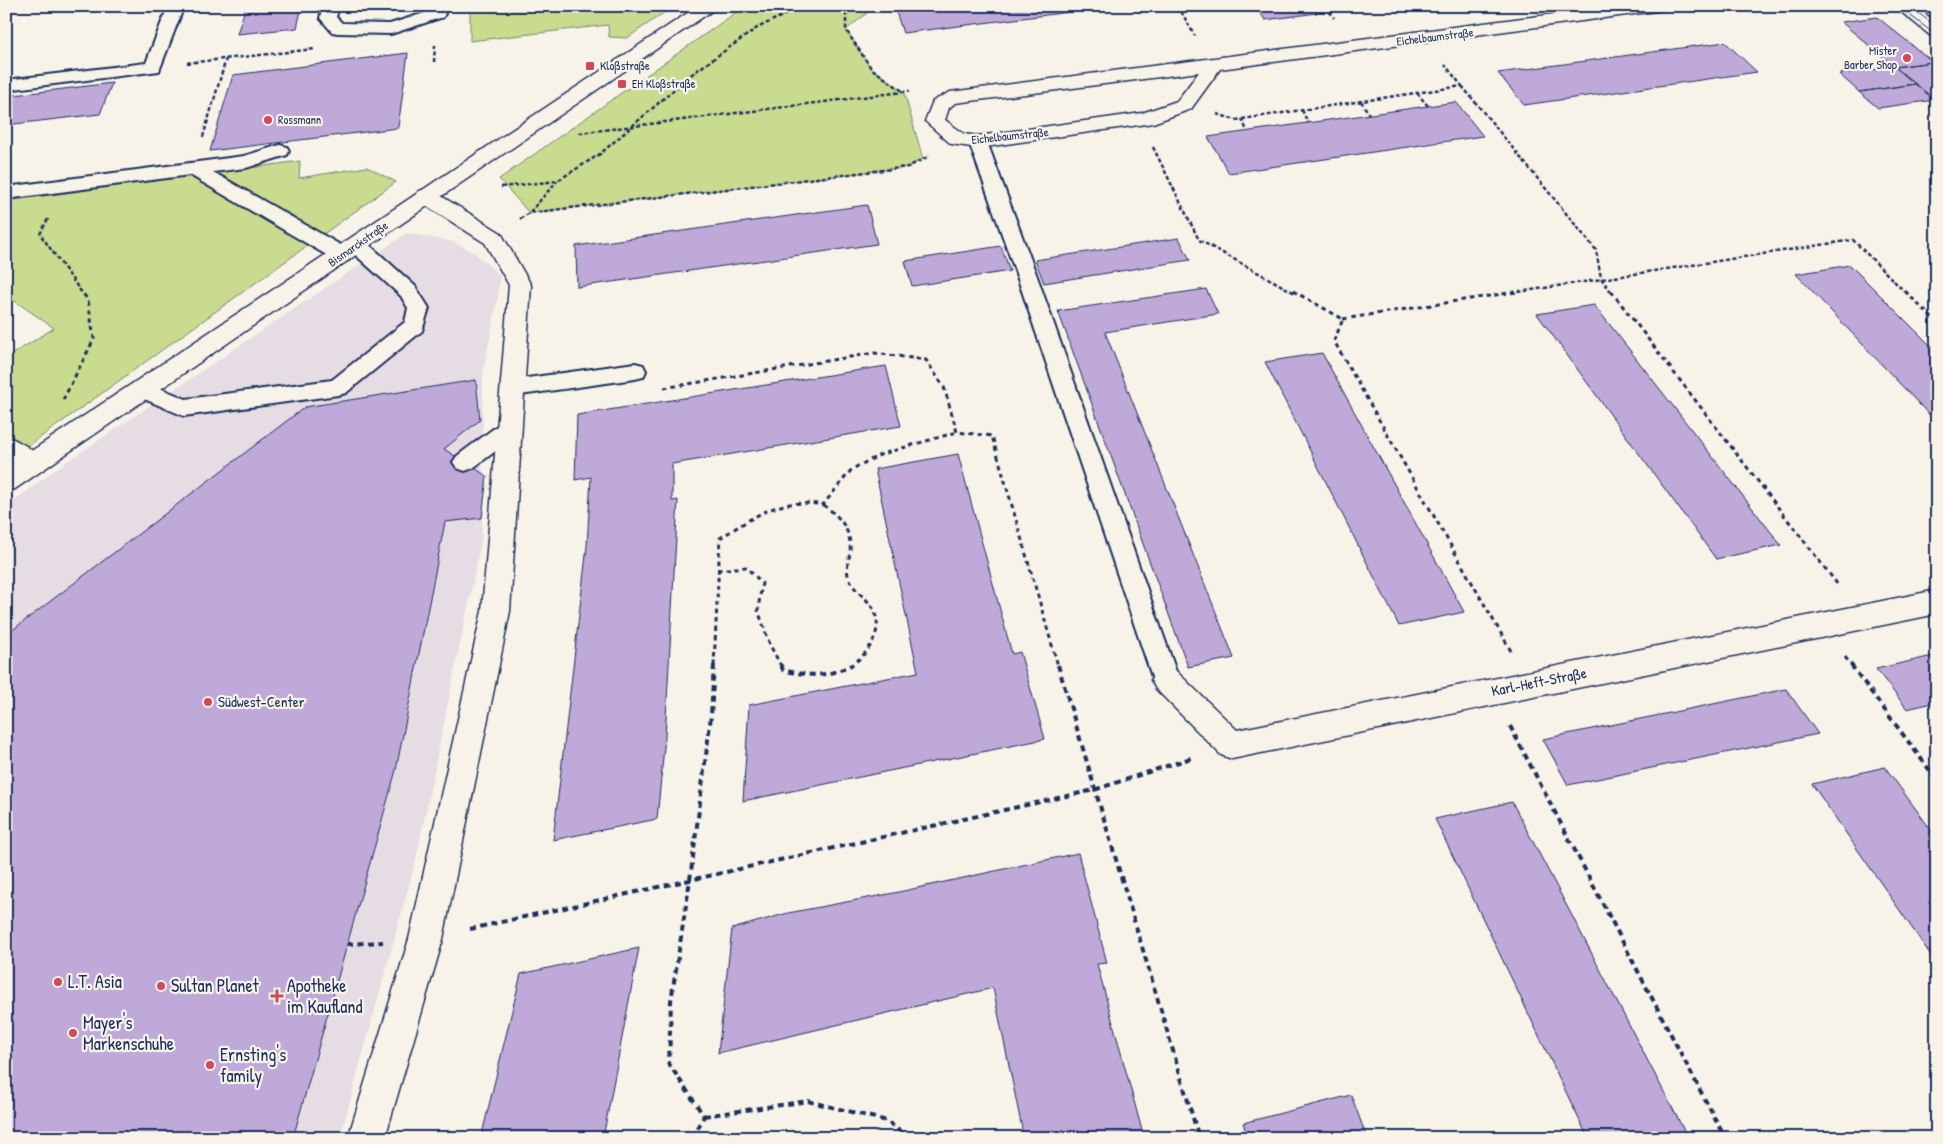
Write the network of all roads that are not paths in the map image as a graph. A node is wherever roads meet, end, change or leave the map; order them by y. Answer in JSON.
{"nodes":[{"id":1,"x":176,"y":6,"type":"edge"},
{"id":2,"x":331,"y":6,"type":"edge"},
{"id":3,"x":710,"y":6,"type":"edge"},
{"id":4,"x":1657,"y":6,"type":"edge"},
{"id":5,"x":1903,"y":6,"type":"edge"},
{"id":6,"x":438,"y":10,"type":"edge"},
{"id":7,"x":1937,"y":32,"type":"edge"},
{"id":8,"x":1213,"y":66,"type":"junction"},
{"id":9,"x":6,"y":85,"type":"edge"},
{"id":10,"x":978,"y":142,"type":"junction"},
{"id":11,"x":280,"y":151,"type":"dead end"},
{"id":12,"x":193,"y":169,"type":"junction"},
{"id":13,"x":6,"y":193,"type":"edge"},
{"id":14,"x":426,"y":196,"type":"junction"},
{"id":15,"x":350,"y":250,"type":"junction"},
{"id":16,"x":635,"y":371,"type":"dead end"},
{"id":17,"x":513,"y":388,"type":"junction"},
{"id":18,"x":143,"y":389,"type":"junction"},
{"id":19,"x":509,"y":429,"type":"junction"},
{"id":20,"x":6,"y":446,"type":"edge"},
{"id":21,"x":466,"y":462,"type":"dead end"},
{"id":22,"x":31,"y":464,"type":"junction"},
{"id":23,"x":6,"y":482,"type":"edge"},
{"id":24,"x":1937,"y":602,"type":"edge"},
{"id":25,"x":1166,"y":680,"type":"joint"},
{"id":26,"x":366,"y":1138,"type":"edge"}],
"edges":[{"from":1,"to":9,"type":"lane"},
{"from":2,"to":6,"type":"lane"},
{"from":3,"to":14,"type":"street","name":"Bismarckstraße"},
{"from":4,"to":8,"type":"street","name":"Eichelbaumstraße"},
{"from":5,"to":7,"type":"street"},
{"from":8,"to":10,"type":"street","name":"Eichelbaumstraße"},
{"from":8,"to":10,"type":"street","name":"Eichelbaumstraße"},
{"from":10,"to":25,"type":"lane"},
{"from":11,"to":12,"type":"lane"},
{"from":12,"to":13,"type":"lane"},
{"from":12,"to":15,"type":"lane"},
{"from":14,"to":15,"type":"street","name":"Bismarckstraße"},
{"from":14,"to":17,"type":"street"},
{"from":15,"to":18,"type":"street","name":"Bismarckstraße"},
{"from":15,"to":18,"type":"lane"},
{"from":16,"to":17,"type":"lane"},
{"from":17,"to":19,"type":"street"},
{"from":18,"to":22,"type":"street","name":"Bismarckstraße"},
{"from":19,"to":21,"type":"lane"},
{"from":19,"to":26,"type":"street"},
{"from":20,"to":22,"type":"street"},
{"from":22,"to":23,"type":"street","name":"Bismarckstraße"},
{"from":24,"to":25,"type":"street","name":"Karl-Heft-Straße"}]}
